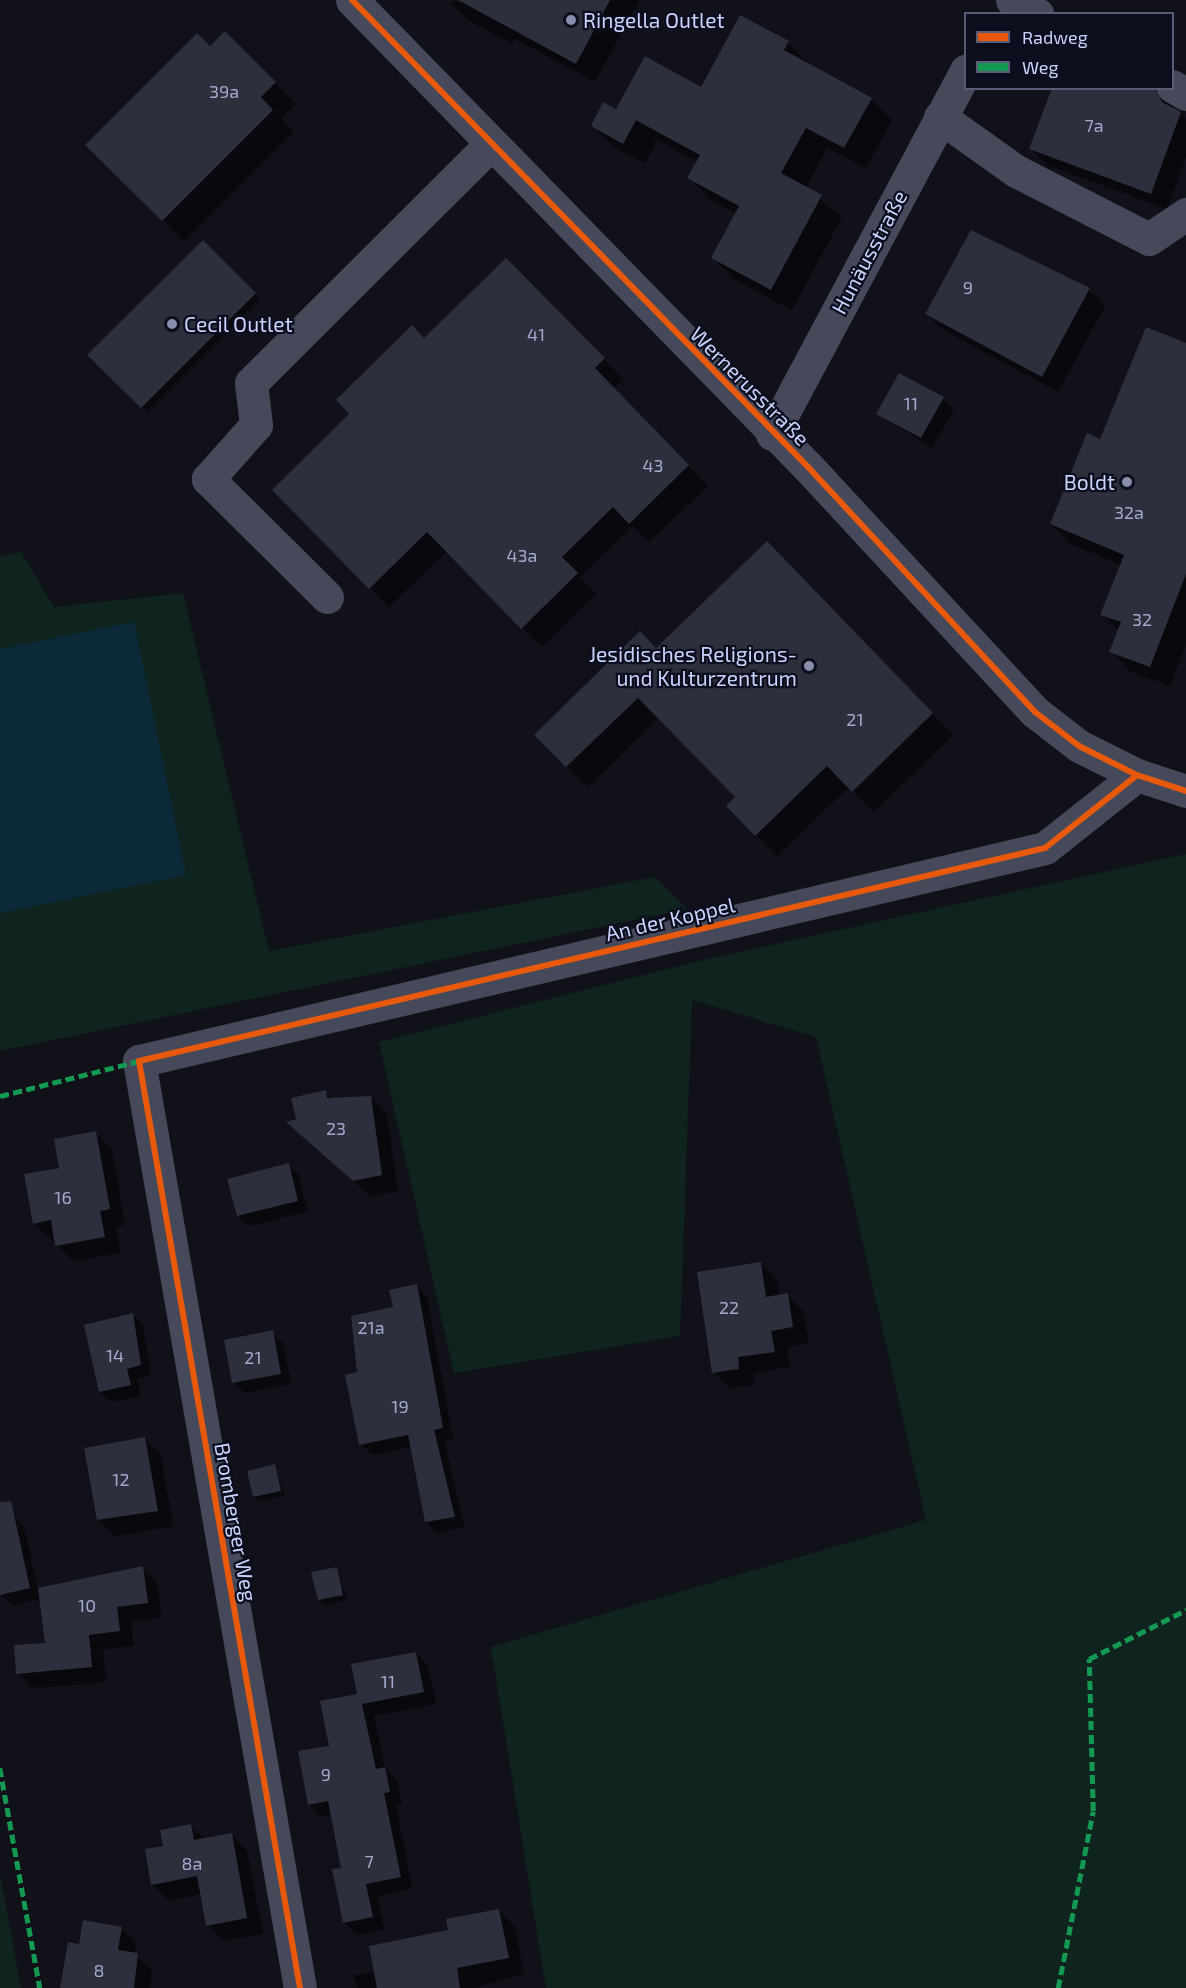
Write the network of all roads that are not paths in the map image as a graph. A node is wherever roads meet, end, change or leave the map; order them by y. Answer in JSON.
{"nodes":[{"id":1,"x":352,"y":0,"type":"edge"},
{"id":2,"x":1012,"y":0,"type":"edge"},
{"id":3,"x":1033,"y":12,"type":"edge"},
{"id":4,"x":964,"y":74,"type":"edge"},
{"id":5,"x":940,"y":117,"type":"junction"},
{"id":6,"x":491,"y":144,"type":"junction"},
{"id":7,"x":1186,"y":214,"type":"edge"},
{"id":8,"x":772,"y":434,"type":"junction"},
{"id":9,"x":327,"y":597,"type":"dead end"},
{"id":10,"x":1137,"y":775,"type":"junction"},
{"id":11,"x":1186,"y":791,"type":"edge"},
{"id":12,"x":139,"y":1061,"type":"joint"},
{"id":13,"x":300,"y":1988,"type":"edge"}],
"edges":[{"from":1,"to":6,"type":"street","name":"Wernerusstraße"},
{"from":2,"to":3,"type":"street"},
{"from":4,"to":5,"type":"street","name":"Hunäusstraße"},
{"from":5,"to":7,"type":"street"},
{"from":5,"to":8,"type":"street","name":"Hunäusstraße"},
{"from":6,"to":8,"type":"street","name":"Wernerusstraße"},
{"from":6,"to":9,"type":"street"},
{"from":8,"to":10,"type":"street","name":"Wernerusstraße"},
{"from":10,"to":11,"type":"street"},
{"from":10,"to":12,"type":"street","name":"An der Koppel"},
{"from":12,"to":13,"type":"street","name":"Bromberger Weg"}]}
